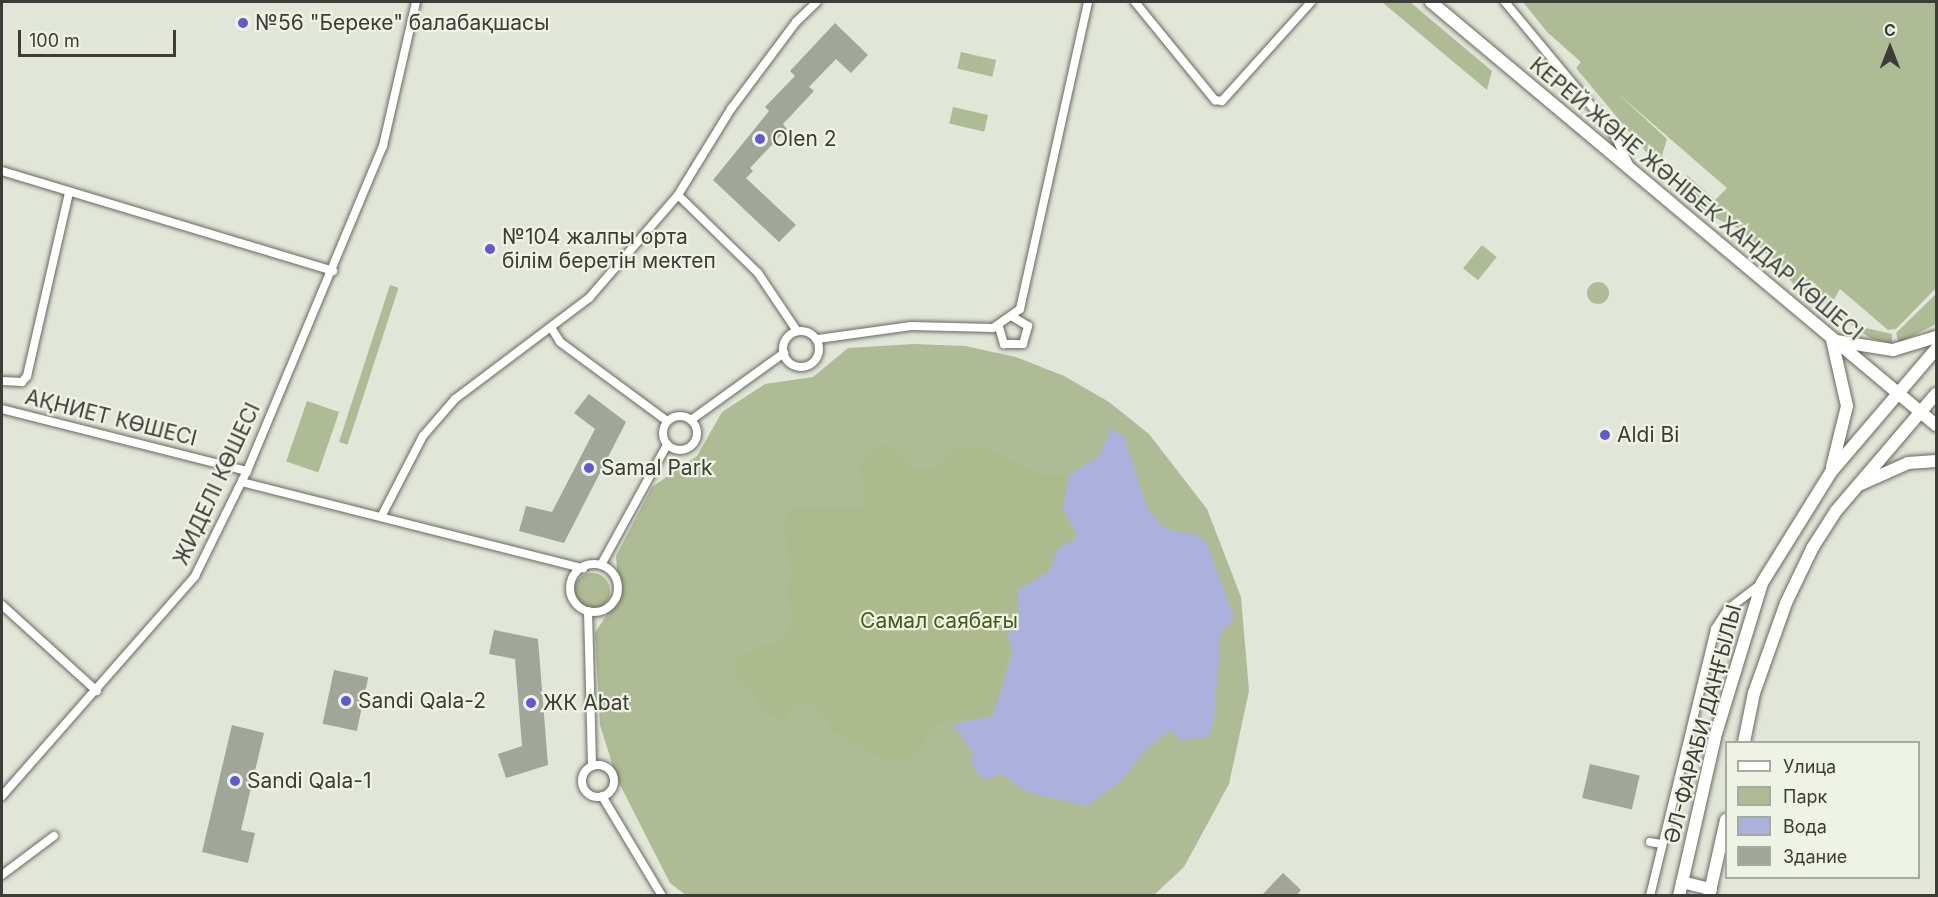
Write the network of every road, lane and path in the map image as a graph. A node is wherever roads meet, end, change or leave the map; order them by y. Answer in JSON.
{"nodes":[{"id":1,"x":416,"y":2,"type":"edge"},
{"id":2,"x":817,"y":2,"type":"edge"},
{"id":3,"x":1088,"y":2,"type":"edge"},
{"id":4,"x":1135,"y":2,"type":"edge"},
{"id":5,"x":1311,"y":2,"type":"edge"},
{"id":6,"x":1431,"y":2,"type":"edge"},
{"id":7,"x":1506,"y":2,"type":"edge"},
{"id":8,"x":2,"y":171,"type":"edge"},
{"id":9,"x":1632,"y":171,"type":"junction"},
{"id":10,"x":69,"y":192,"type":"junction"},
{"id":11,"x":678,"y":195,"type":"junction"},
{"id":12,"x":333,"y":271,"type":"junction"},
{"id":13,"x":1013,"y":317,"type":"junction"},
{"id":14,"x":999,"y":327,"type":"junction"},
{"id":15,"x":552,"y":329,"type":"junction"},
{"id":16,"x":797,"y":331,"type":"junction"},
{"id":17,"x":1936,"y":337,"type":"edge"},
{"id":18,"x":818,"y":339,"type":"junction"},
{"id":19,"x":1832,"y":340,"type":"junction"},
{"id":20,"x":1936,"y":349,"type":"edge"},
{"id":21,"x":784,"y":353,"type":"junction"},
{"id":22,"x":2,"y":381,"type":"edge"},
{"id":23,"x":1896,"y":390,"type":"junction"},
{"id":24,"x":1936,"y":394,"type":"edge"},
{"id":25,"x":2,"y":409,"type":"edge"},
{"id":26,"x":1919,"y":410,"type":"junction"},
{"id":27,"x":691,"y":420,"type":"junction"},
{"id":28,"x":667,"y":421,"type":"junction"},
{"id":29,"x":1936,"y":425,"type":"edge"},
{"id":30,"x":666,"y":445,"type":"junction"},
{"id":31,"x":1936,"y":460,"type":"edge"},
{"id":32,"x":247,"y":471,"type":"junction"},
{"id":33,"x":1831,"y":472,"type":"junction"},
{"id":34,"x":242,"y":482,"type":"junction"},
{"id":35,"x":1857,"y":486,"type":"junction"},
{"id":36,"x":381,"y":517,"type":"junction"},
{"id":37,"x":601,"y":565,"type":"junction"},
{"id":38,"x":583,"y":568,"type":"junction"},
{"id":39,"x":1762,"y":584,"type":"junction"},
{"id":40,"x":2,"y":605,"type":"edge"},
{"id":41,"x":588,"y":611,"type":"junction"},
{"id":42,"x":97,"y":691,"type":"junction"},
{"id":43,"x":1744,"y":741,"type":"edge"},
{"id":44,"x":592,"y":766,"type":"junction"},
{"id":45,"x":2,"y":796,"type":"edge"},
{"id":46,"x":602,"y":796,"type":"junction"},
{"id":47,"x":1725,"y":824,"type":"edge"},
{"id":48,"x":54,"y":836,"type":"dead end"},
{"id":49,"x":1650,"y":842,"type":"dead end"},
{"id":50,"x":1661,"y":844,"type":"junction"},
{"id":51,"x":2,"y":875,"type":"edge"},
{"id":52,"x":1682,"y":882,"type":"junction"},
{"id":53,"x":1710,"y":892,"type":"edge"},
{"id":54,"x":662,"y":896,"type":"edge"},
{"id":55,"x":1650,"y":896,"type":"edge"},
{"id":56,"x":1679,"y":896,"type":"edge"}],
"edges":[{"from":1,"to":12,"type":"street","name":"ЖИДЕЛІ КӨШЕСІ"},
{"from":2,"to":11,"type":"street"},
{"from":3,"to":13,"type":"street"},
{"from":4,"to":5,"type":"street"},
{"from":6,"to":9,"type":"main road","name":"КЕРЕЙ ЖӘНЕ ЖӘНІБЕК ХАНДАР КӨШЕСІ"},
{"from":7,"to":9,"type":"street"},
{"from":8,"to":10,"type":"street"},
{"from":9,"to":19,"type":"main road","name":"КЕРЕЙ ЖӘНЕ ЖӘНІБЕК ХАНДАР КӨШЕСІ"},
{"from":10,"to":12,"type":"street"},
{"from":10,"to":22,"type":"street"},
{"from":11,"to":15,"type":"street"},
{"from":11,"to":16,"type":"street"},
{"from":12,"to":32,"type":"street","name":"ЖИДЕЛІ КӨШЕСІ"},
{"from":13,"to":14,"type":"street"},
{"from":13,"to":14,"type":"street"},
{"from":14,"to":18,"type":"street"},
{"from":15,"to":28,"type":"street"},
{"from":15,"to":36,"type":"street"},
{"from":16,"to":18,"type":"street"},
{"from":16,"to":21,"type":"street"},
{"from":17,"to":19,"type":"main road"},
{"from":18,"to":21,"type":"street"},
{"from":19,"to":23,"type":"main road","name":"КЕРЕЙ ЖӘНЕ ЖӘНІБЕК ХАНДАР КӨШЕСІ"},
{"from":19,"to":33,"type":"main road"},
{"from":20,"to":23,"type":"main road","name":"ӘЛ-ФАРАБИ ДАҢҒЫЛЫ"},
{"from":21,"to":27,"type":"street"},
{"from":23,"to":26,"type":"main road","name":"КЕРЕЙ ЖӘНЕ ЖӘНІБЕК ХАНДАР КӨШЕСІ"},
{"from":23,"to":33,"type":"main road","name":"ӘЛ-ФАРАБИ ДАҢҒЫЛЫ"},
{"from":24,"to":26,"type":"main road","name":"ӘЛ-ФАРАБИ ДАҢҒЫЛЫ"},
{"from":25,"to":32,"type":"street","name":"АҚНИЕТ КӨШЕСІ"},
{"from":26,"to":29,"type":"main road","name":"КЕРЕЙ ЖӘНЕ ЖӘНІБЕК ХАНДАР КӨШЕСІ"},
{"from":26,"to":35,"type":"main road","name":"ӘЛ-ФАРАБИ ДАҢҒЫЛЫ"},
{"from":27,"to":28,"type":"street"},
{"from":27,"to":30,"type":"street"},
{"from":28,"to":30,"type":"street"},
{"from":30,"to":37,"type":"street"},
{"from":31,"to":35,"type":"main road"},
{"from":32,"to":34,"type":"street","name":"ЖИДЕЛІ КӨШЕСІ"},
{"from":33,"to":39,"type":"main road","name":"ӘЛ-ФАРАБИ ДАҢҒЫЛЫ"},
{"from":34,"to":36,"type":"street"},
{"from":34,"to":42,"type":"street","name":"ЖИДЕЛІ КӨШЕСІ"},
{"from":35,"to":43,"type":"main road","name":"ӘЛ-ФАРАБИ ДАҢҒЫЛЫ"},
{"from":36,"to":38,"type":"street"},
{"from":37,"to":38,"type":"street"},
{"from":37,"to":41,"type":"street"},
{"from":38,"to":41,"type":"street"},
{"from":39,"to":50,"type":"street"},
{"from":39,"to":52,"type":"main road","name":"ӘЛ-ФАРАБИ ДАҢҒЫЛЫ"},
{"from":40,"to":42,"type":"street"},
{"from":41,"to":44,"type":"street"},
{"from":42,"to":45,"type":"street","name":"ЖИДЕЛІ КӨШЕСІ"},
{"from":44,"to":46,"type":"street"},
{"from":44,"to":46,"type":"street"},
{"from":46,"to":54,"type":"street"},
{"from":47,"to":53,"type":"main road"},
{"from":48,"to":51,"type":"street"},
{"from":49,"to":50,"type":"street"},
{"from":50,"to":55,"type":"street"},
{"from":52,"to":53,"type":"main road"},
{"from":52,"to":56,"type":"main road","name":"ӘЛ-ФАРАБИ ДАҢҒЫЛЫ"}]}
